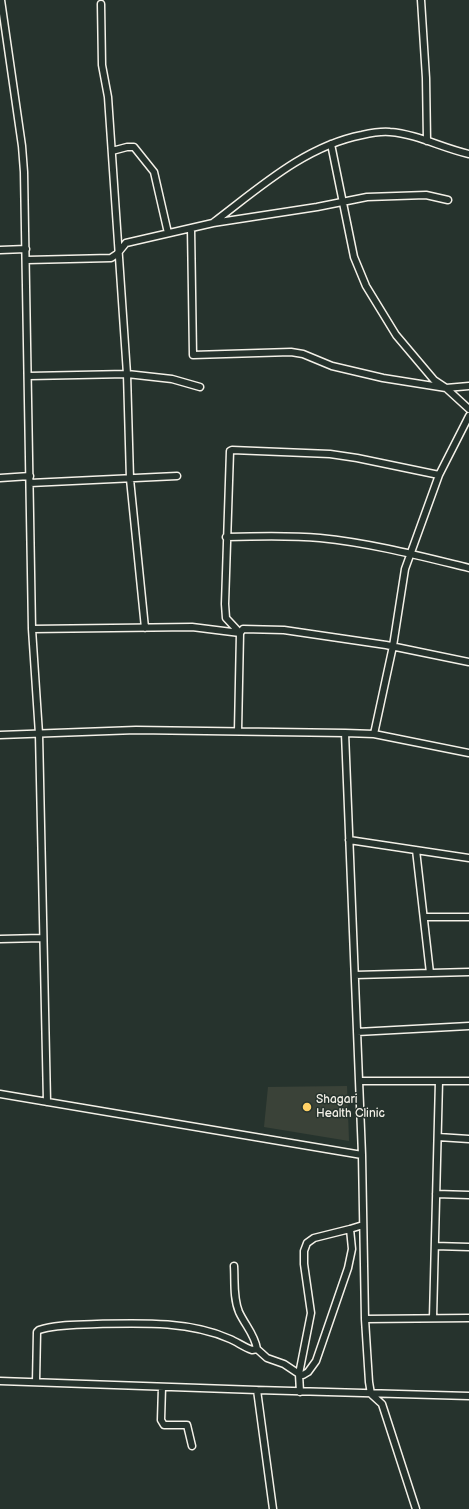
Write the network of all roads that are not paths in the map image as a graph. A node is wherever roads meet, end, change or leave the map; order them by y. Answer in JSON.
{"nodes":[{"id":1,"x":1,"y":0,"type":"edge"},
{"id":2,"x":421,"y":0,"type":"edge"},
{"id":3,"x":101,"y":4,"type":"dead end"},
{"id":4,"x":427,"y":141,"type":"junction"},
{"id":5,"x":331,"y":144,"type":"junction"},
{"id":6,"x":112,"y":151,"type":"junction"},
{"id":7,"x":469,"y":154,"type":"edge"},
{"id":8,"x":448,"y":200,"type":"dead end"},
{"id":9,"x":343,"y":202,"type":"junction"},
{"id":10,"x":213,"y":223,"type":"junction"},
{"id":11,"x":191,"y":228,"type":"junction"},
{"id":12,"x":168,"y":234,"type":"junction"},
{"id":13,"x":26,"y":249,"type":"junction"},
{"id":14,"x":0,"y":250,"type":"edge"},
{"id":15,"x":119,"y":251,"type":"junction"},
{"id":16,"x":27,"y":260,"type":"junction"},
{"id":17,"x":127,"y":374,"type":"junction"},
{"id":18,"x":29,"y":376,"type":"junction"},
{"id":19,"x":469,"y":386,"type":"edge"},
{"id":20,"x":200,"y":387,"type":"dead end"},
{"id":21,"x":446,"y":388,"type":"junction"},
{"id":22,"x":469,"y":409,"type":"edge"},
{"id":23,"x":469,"y":416,"type":"edge"},
{"id":24,"x":439,"y":475,"type":"junction"},
{"id":25,"x":30,"y":476,"type":"junction"},
{"id":26,"x":177,"y":476,"type":"dead end"},
{"id":27,"x":0,"y":478,"type":"edge"},
{"id":28,"x":130,"y":479,"type":"junction"},
{"id":29,"x":30,"y":483,"type":"junction"},
{"id":30,"x":226,"y":537,"type":"junction"},
{"id":31,"x":410,"y":554,"type":"junction"},
{"id":32,"x":469,"y":568,"type":"edge"},
{"id":33,"x":145,"y":628,"type":"junction"},
{"id":34,"x":32,"y":629,"type":"junction"},
{"id":35,"x":240,"y":633,"type":"junction"},
{"id":36,"x":393,"y":646,"type":"junction"},
{"id":37,"x":469,"y":662,"type":"edge"},
{"id":38,"x":238,"y":731,"type":"junction"},
{"id":39,"x":345,"y":733,"type":"junction"},
{"id":40,"x":39,"y":734,"type":"junction"},
{"id":41,"x":374,"y":734,"type":"junction"},
{"id":42,"x":0,"y":735,"type":"edge"},
{"id":43,"x":469,"y":753,"type":"edge"},
{"id":44,"x":349,"y":840,"type":"junction"},
{"id":45,"x":416,"y":850,"type":"junction"},
{"id":46,"x":469,"y":858,"type":"edge"},
{"id":47,"x":424,"y":917,"type":"junction"},
{"id":48,"x":469,"y":917,"type":"edge"},
{"id":49,"x":42,"y":938,"type":"junction"},
{"id":50,"x":0,"y":939,"type":"edge"},
{"id":51,"x":469,"y":972,"type":"edge"},
{"id":52,"x":430,"y":973,"type":"junction"},
{"id":53,"x":354,"y":975,"type":"junction"},
{"id":54,"x":469,"y":1026,"type":"edge"},
{"id":55,"x":357,"y":1032,"type":"junction"},
{"id":56,"x":359,"y":1081,"type":"junction"},
{"id":57,"x":440,"y":1081,"type":"junction"},
{"id":58,"x":469,"y":1081,"type":"edge"},
{"id":59,"x":0,"y":1094,"type":"edge"},
{"id":60,"x":47,"y":1102,"type":"junction"},
{"id":61,"x":438,"y":1137,"type":"junction"},
{"id":62,"x":469,"y":1138,"type":"edge"},
{"id":63,"x":362,"y":1155,"type":"junction"},
{"id":64,"x":436,"y":1194,"type":"junction"},
{"id":65,"x":469,"y":1195,"type":"edge"},
{"id":66,"x":363,"y":1224,"type":"junction"},
{"id":67,"x":350,"y":1229,"type":"junction"},
{"id":68,"x":435,"y":1246,"type":"junction"},
{"id":69,"x":469,"y":1247,"type":"edge"},
{"id":70,"x":234,"y":1266,"type":"dead end"},
{"id":71,"x":433,"y":1318,"type":"junction"},
{"id":72,"x":469,"y":1318,"type":"edge"},
{"id":73,"x":365,"y":1319,"type":"junction"},
{"id":74,"x":258,"y":1349,"type":"junction"},
{"id":75,"x":299,"y":1374,"type":"junction"},
{"id":76,"x":0,"y":1381,"type":"edge"},
{"id":77,"x":36,"y":1382,"type":"junction"},
{"id":78,"x":162,"y":1387,"type":"junction"},
{"id":79,"x":257,"y":1390,"type":"junction"},
{"id":80,"x":300,"y":1392,"type":"junction"},
{"id":81,"x":371,"y":1394,"type":"junction"},
{"id":82,"x":469,"y":1396,"type":"edge"},
{"id":83,"x":192,"y":1446,"type":"dead end"},
{"id":84,"x":273,"y":1509,"type":"edge"},
{"id":85,"x":416,"y":1509,"type":"edge"}],
"edges":[{"from":1,"to":13,"type":"street"},
{"from":2,"to":4,"type":"street"},
{"from":3,"to":6,"type":"street"},
{"from":4,"to":5,"type":"street"},
{"from":4,"to":7,"type":"street"},
{"from":5,"to":9,"type":"street"},
{"from":5,"to":10,"type":"street"},
{"from":6,"to":12,"type":"street"},
{"from":6,"to":15,"type":"street"},
{"from":8,"to":9,"type":"street"},
{"from":9,"to":10,"type":"street"},
{"from":9,"to":21,"type":"street"},
{"from":10,"to":11,"type":"street"},
{"from":11,"to":12,"type":"street"},
{"from":11,"to":21,"type":"street"},
{"from":12,"to":15,"type":"street"},
{"from":13,"to":14,"type":"street"},
{"from":13,"to":16,"type":"street"},
{"from":15,"to":16,"type":"street"},
{"from":15,"to":17,"type":"street"},
{"from":16,"to":18,"type":"street"},
{"from":17,"to":18,"type":"street"},
{"from":17,"to":20,"type":"street"},
{"from":17,"to":28,"type":"street"},
{"from":18,"to":25,"type":"street"},
{"from":19,"to":21,"type":"street"},
{"from":21,"to":22,"type":"street"},
{"from":23,"to":24,"type":"street"},
{"from":24,"to":30,"type":"street"},
{"from":24,"to":31,"type":"street"},
{"from":25,"to":27,"type":"street"},
{"from":25,"to":29,"type":"street"},
{"from":26,"to":28,"type":"street"},
{"from":28,"to":29,"type":"street"},
{"from":28,"to":33,"type":"street"},
{"from":29,"to":34,"type":"street"},
{"from":30,"to":31,"type":"street"},
{"from":30,"to":35,"type":"street"},
{"from":31,"to":32,"type":"street"},
{"from":31,"to":36,"type":"street"},
{"from":33,"to":34,"type":"street"},
{"from":33,"to":35,"type":"street"},
{"from":34,"to":40,"type":"street"},
{"from":35,"to":36,"type":"street"},
{"from":35,"to":38,"type":"street"},
{"from":36,"to":37,"type":"street"},
{"from":36,"to":41,"type":"street"},
{"from":38,"to":39,"type":"street"},
{"from":38,"to":40,"type":"street"},
{"from":39,"to":41,"type":"street"},
{"from":39,"to":44,"type":"street"},
{"from":40,"to":42,"type":"street"},
{"from":40,"to":49,"type":"street"},
{"from":41,"to":43,"type":"street"},
{"from":44,"to":45,"type":"street"},
{"from":44,"to":53,"type":"street"},
{"from":45,"to":46,"type":"street"},
{"from":45,"to":47,"type":"street"},
{"from":47,"to":48,"type":"street"},
{"from":47,"to":52,"type":"street"},
{"from":49,"to":50,"type":"street"},
{"from":49,"to":60,"type":"street"},
{"from":51,"to":52,"type":"street"},
{"from":52,"to":53,"type":"street"},
{"from":53,"to":55,"type":"street"},
{"from":54,"to":55,"type":"street"},
{"from":55,"to":56,"type":"street"},
{"from":56,"to":57,"type":"street"},
{"from":56,"to":63,"type":"street"},
{"from":57,"to":58,"type":"street"},
{"from":57,"to":61,"type":"street"},
{"from":59,"to":60,"type":"street"},
{"from":60,"to":63,"type":"street"},
{"from":61,"to":62,"type":"street"},
{"from":61,"to":64,"type":"street"},
{"from":63,"to":66,"type":"street"},
{"from":64,"to":65,"type":"street"},
{"from":64,"to":68,"type":"street"},
{"from":66,"to":67,"type":"street"},
{"from":66,"to":73,"type":"street"},
{"from":67,"to":75,"type":"street"},
{"from":67,"to":75,"type":"street"},
{"from":68,"to":69,"type":"street"},
{"from":68,"to":71,"type":"street"},
{"from":70,"to":74,"type":"street"},
{"from":71,"to":72,"type":"street"},
{"from":71,"to":73,"type":"street"},
{"from":73,"to":81,"type":"street"},
{"from":74,"to":75,"type":"street"},
{"from":74,"to":77,"type":"street"},
{"from":75,"to":80,"type":"street"},
{"from":76,"to":77,"type":"street"},
{"from":77,"to":78,"type":"street"},
{"from":78,"to":79,"type":"street"},
{"from":78,"to":83,"type":"street"},
{"from":79,"to":80,"type":"street"},
{"from":79,"to":84,"type":"street"},
{"from":80,"to":81,"type":"street"},
{"from":81,"to":82,"type":"street"},
{"from":81,"to":85,"type":"street"}]}
